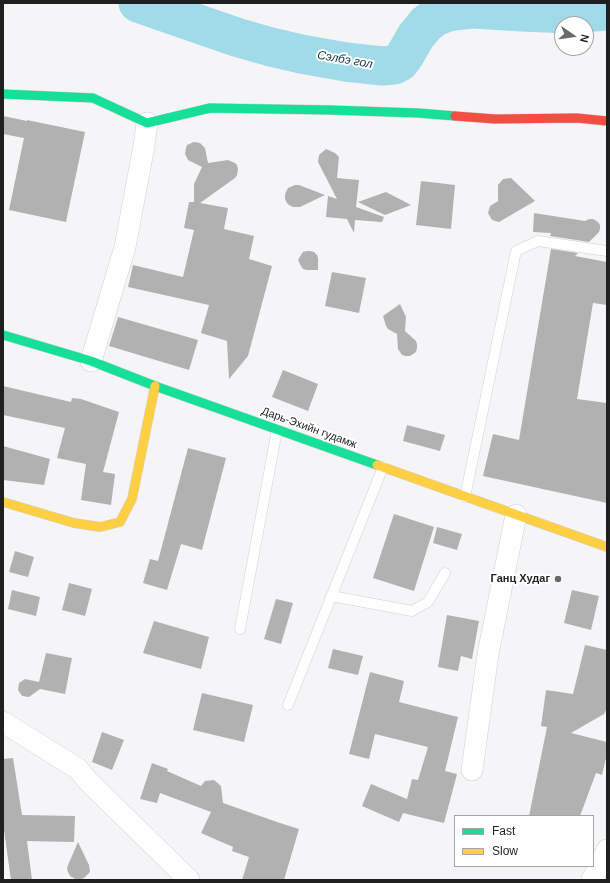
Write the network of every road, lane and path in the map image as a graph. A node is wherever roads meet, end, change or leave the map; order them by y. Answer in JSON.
{"nodes":[{"id":1,"x":3,"y":94,"type":"edge"},
{"id":2,"x":607,"y":120,"type":"edge"},
{"id":3,"x":147,"y":123,"type":"junction"},
{"id":4,"x":607,"y":251,"type":"edge"},
{"id":5,"x":3,"y":335,"type":"edge"},
{"id":6,"x":91,"y":361,"type":"junction"},
{"id":7,"x":155,"y":386,"type":"junction"},
{"id":8,"x":277,"y":430,"type":"junction"},
{"id":9,"x":383,"y":468,"type":"junction"},
{"id":10,"x":465,"y":497,"type":"junction"},
{"id":11,"x":3,"y":502,"type":"edge"},
{"id":12,"x":516,"y":515,"type":"junction"},
{"id":13,"x":607,"y":547,"type":"edge"},
{"id":14,"x":445,"y":573,"type":"dead end"},
{"id":15,"x":331,"y":596,"type":"junction"},
{"id":16,"x":240,"y":629,"type":"dead end"},
{"id":17,"x":288,"y":705,"type":"dead end"},
{"id":18,"x":3,"y":722,"type":"edge"},
{"id":19,"x":472,"y":770,"type":"dead end"},
{"id":20,"x":607,"y":850,"type":"edge"},
{"id":21,"x":189,"y":880,"type":"edge"},
{"id":22,"x":592,"y":880,"type":"edge"}],
"edges":[{"from":1,"to":3,"type":"street"},
{"from":2,"to":3,"type":"street"},
{"from":3,"to":6,"type":"street"},
{"from":4,"to":10,"type":"lane"},
{"from":5,"to":6,"type":"street","name":"Дарь-Эхийн гудамж"},
{"from":6,"to":7,"type":"street","name":"Дарь-Эхийн гудамж"},
{"from":7,"to":8,"type":"street","name":"Дарь-Эхийн гудамж"},
{"from":7,"to":11,"type":"street"},
{"from":8,"to":9,"type":"street","name":"Дарь-Эхийн гудамж"},
{"from":8,"to":16,"type":"lane"},
{"from":9,"to":10,"type":"street","name":"Дарь-Эхийн гудамж"},
{"from":9,"to":15,"type":"lane"},
{"from":10,"to":12,"type":"street","name":"Дарь-Эхийн гудамж"},
{"from":12,"to":13,"type":"street","name":"Дарь-Эхийн гудамж"},
{"from":12,"to":19,"type":"street"},
{"from":14,"to":15,"type":"lane"},
{"from":15,"to":17,"type":"lane"},
{"from":18,"to":21,"type":"street"},
{"from":20,"to":22,"type":"street"}]}
